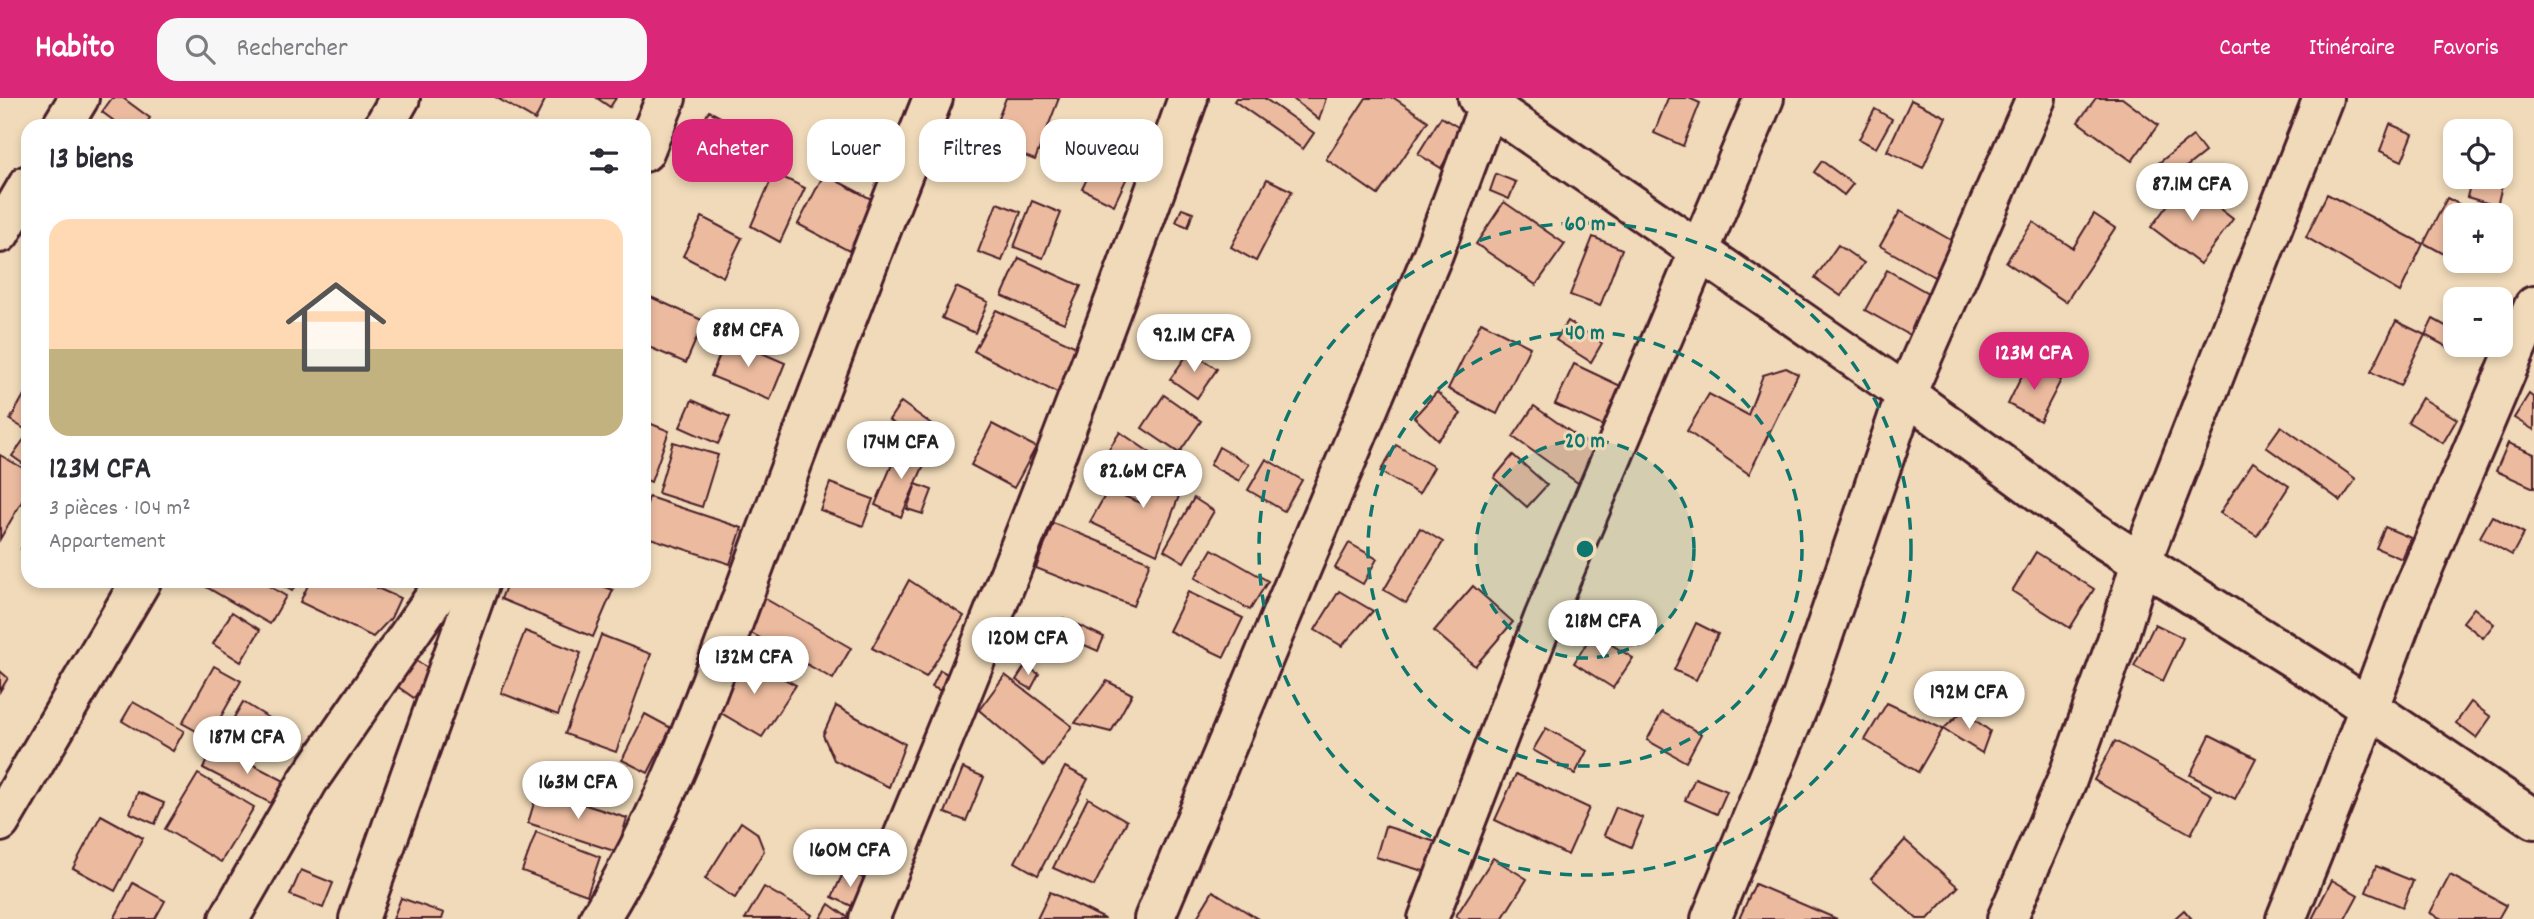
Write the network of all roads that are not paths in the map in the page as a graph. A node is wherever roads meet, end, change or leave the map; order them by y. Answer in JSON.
{"nodes":[{"id":1,"x":79,"y":98,"type":"edge"},
{"id":2,"x":400,"y":98,"type":"edge"},
{"id":3,"x":666,"y":98,"type":"edge"},
{"id":4,"x":933,"y":98,"type":"edge"},
{"id":5,"x":1188,"y":98,"type":"edge"},
{"id":6,"x":1764,"y":98,"type":"edge"},
{"id":7,"x":2036,"y":98,"type":"edge"},
{"id":8,"x":2323,"y":98,"type":"edge"},
{"id":9,"x":1486,"y":100,"type":"edge"},
{"id":10,"x":66,"y":119,"type":"edge"},
{"id":11,"x":388,"y":119,"type":"edge"},
{"id":12,"x":651,"y":135,"type":"edge"},
{"id":13,"x":21,"y":197,"type":"edge"},
{"id":14,"x":0,"y":233,"type":"edge"},
{"id":15,"x":1699,"y":253,"type":"junction"},
{"id":16,"x":2534,"y":306,"type":"edge"},
{"id":17,"x":1906,"y":394,"type":"junction"},
{"id":18,"x":2141,"y":562,"type":"junction"},
{"id":19,"x":137,"y":588,"type":"edge"},
{"id":20,"x":441,"y":588,"type":"edge"},
{"id":21,"x":477,"y":588,"type":"edge"},
{"id":22,"x":2368,"y":708,"type":"junction"},
{"id":23,"x":2534,"y":819,"type":"edge"},
{"id":24,"x":0,"y":822,"type":"edge"},
{"id":25,"x":229,"y":919,"type":"edge"},
{"id":26,"x":359,"y":919,"type":"edge"},
{"id":27,"x":599,"y":919,"type":"edge"},
{"id":28,"x":869,"y":919,"type":"edge"},
{"id":29,"x":1153,"y":919,"type":"edge"},
{"id":30,"x":1428,"y":919,"type":"edge"},
{"id":31,"x":1711,"y":919,"type":"edge"},
{"id":32,"x":2007,"y":919,"type":"edge"},
{"id":33,"x":2286,"y":919,"type":"edge"}],
"edges":[{"from":1,"to":10,"type":"street"},
{"from":2,"to":11,"type":"street"},
{"from":3,"to":12,"type":"street"},
{"from":4,"to":27,"type":"street"},
{"from":5,"to":28,"type":"street"},
{"from":6,"to":15,"type":"street"},
{"from":7,"to":17,"type":"street"},
{"from":8,"to":18,"type":"street"},
{"from":9,"to":15,"type":"street"},
{"from":9,"to":29,"type":"street"},
{"from":13,"to":14,"type":"street"},
{"from":15,"to":17,"type":"street"},
{"from":15,"to":30,"type":"street"},
{"from":16,"to":22,"type":"street"},
{"from":17,"to":18,"type":"street"},
{"from":17,"to":31,"type":"street"},
{"from":18,"to":22,"type":"street"},
{"from":18,"to":32,"type":"street"},
{"from":19,"to":24,"type":"street"},
{"from":20,"to":25,"type":"street"},
{"from":21,"to":26,"type":"street"},
{"from":22,"to":23,"type":"street"},
{"from":22,"to":33,"type":"street"}]}
